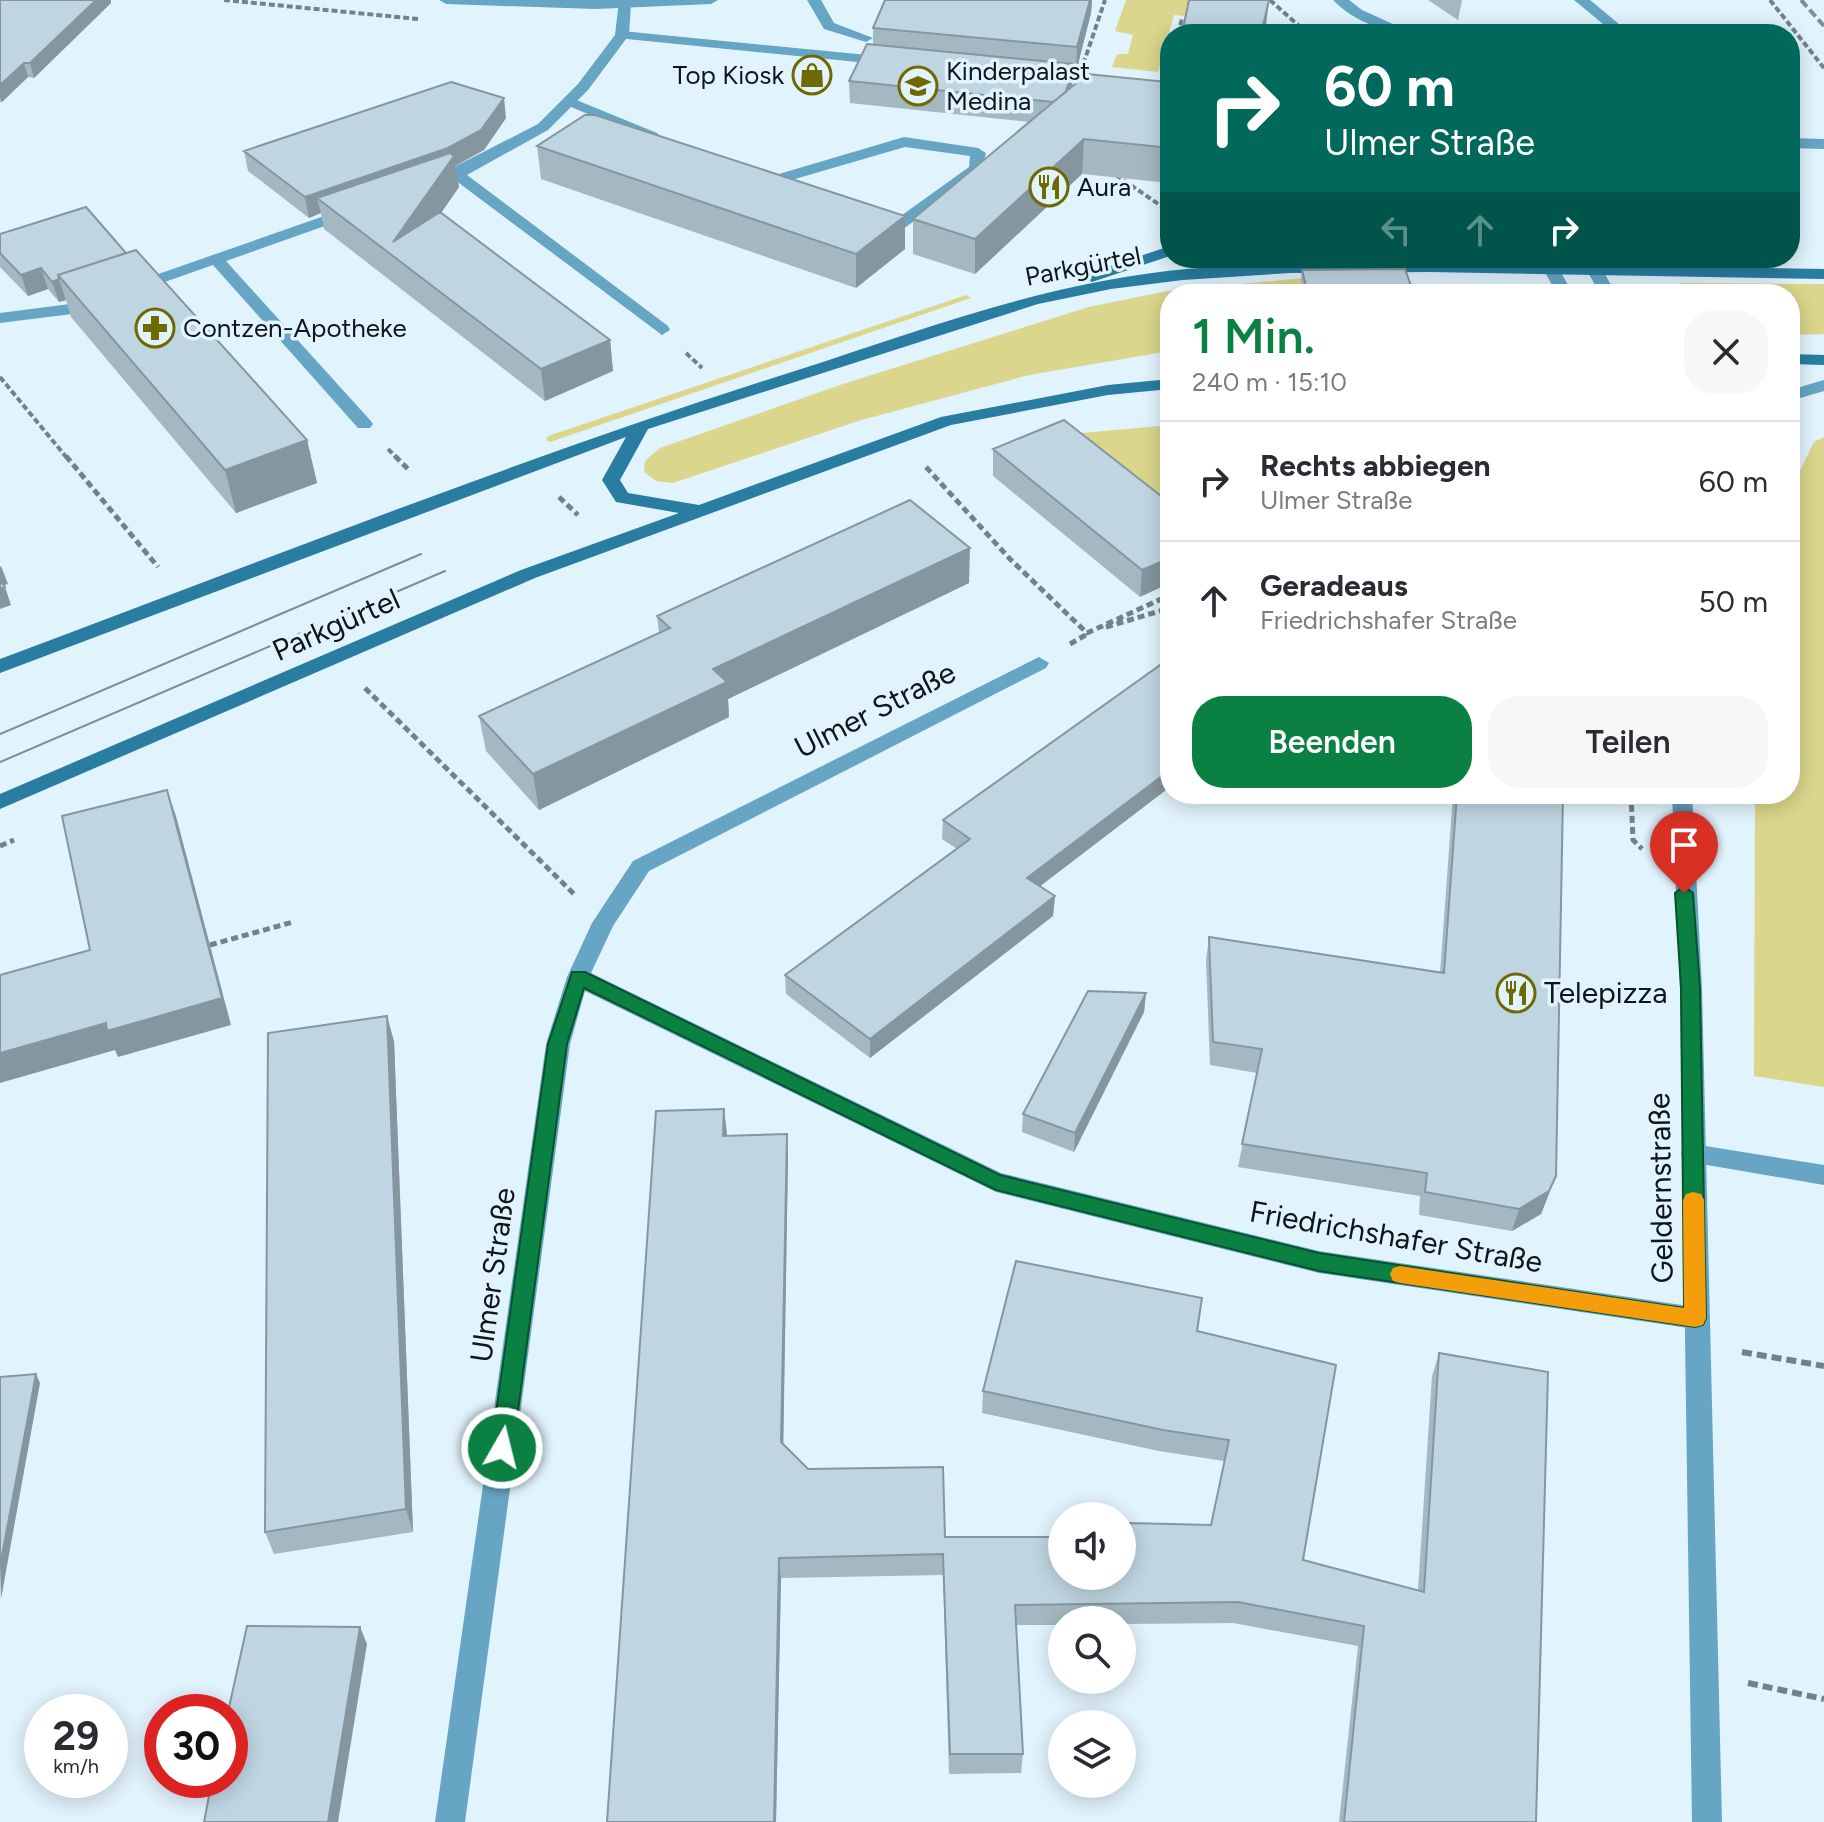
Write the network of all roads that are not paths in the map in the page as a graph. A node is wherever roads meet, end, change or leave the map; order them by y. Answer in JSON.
{"nodes":[{"id":1,"x":446,"y":0,"type":"edge"},
{"id":2,"x":711,"y":0,"type":"edge"},
{"id":3,"x":814,"y":0,"type":"edge"},
{"id":4,"x":1340,"y":0,"type":"edge"},
{"id":5,"x":1581,"y":0,"type":"edge"},
{"id":6,"x":624,"y":4,"type":"junction"},
{"id":7,"x":1357,"y":13,"type":"junction"},
{"id":8,"x":1363,"y":24,"type":"edge"},
{"id":9,"x":1384,"y":24,"type":"edge"},
{"id":10,"x":1611,"y":24,"type":"edge"},
{"id":11,"x":622,"y":35,"type":"junction"},
{"id":12,"x":866,"y":38,"type":"dead end"},
{"id":13,"x":907,"y":63,"type":"edge"},
{"id":14,"x":569,"y":101,"type":"junction"},
{"id":15,"x":665,"y":142,"type":"edge"},
{"id":16,"x":1800,"y":143,"type":"edge"},
{"id":17,"x":1824,"y":144,"type":"edge"},
{"id":18,"x":457,"y":174,"type":"junction"},
{"id":19,"x":412,"y":190,"type":"edge"},
{"id":20,"x":793,"y":193,"type":"edge"},
{"id":21,"x":367,"y":206,"type":"edge"},
{"id":22,"x":864,"y":219,"type":"edge"},
{"id":23,"x":1160,"y":255,"type":"edge"},
{"id":24,"x":217,"y":260,"type":"junction"},
{"id":25,"x":1290,"y":268,"type":"edge"},
{"id":26,"x":1683,"y":268,"type":"edge"},
{"id":27,"x":1800,"y":268,"type":"edge"},
{"id":28,"x":1822,"y":274,"type":"edge"},
{"id":29,"x":1034,"y":300,"type":"junction"},
{"id":30,"x":0,"y":318,"type":"edge"},
{"id":31,"x":662,"y":330,"type":"dead end"},
{"id":32,"x":1800,"y":359,"type":"edge"},
{"id":33,"x":1824,"y":360,"type":"edge"},
{"id":34,"x":1160,"y":385,"type":"edge"},
{"id":35,"x":1824,"y":385,"type":"edge"},
{"id":36,"x":1800,"y":393,"type":"edge"},
{"id":37,"x":364,"y":424,"type":"dead end"},
{"id":38,"x":641,"y":425,"type":"junction"},
{"id":39,"x":699,"y":510,"type":"junction"},
{"id":40,"x":1039,"y":663,"type":"road end"},
{"id":41,"x":0,"y":666,"type":"edge"},
{"id":42,"x":0,"y":802,"type":"edge"},
{"id":43,"x":1682,"y":804,"type":"edge"},
{"id":44,"x":578,"y":977,"type":"junction"},
{"id":45,"x":1693,"y":1154,"type":"junction"},
{"id":46,"x":1824,"y":1175,"type":"edge"},
{"id":47,"x":1695,"y":1318,"type":"junction"},
{"id":48,"x":450,"y":1822,"type":"edge"},
{"id":49,"x":1707,"y":1822,"type":"edge"}],
"edges":[{"from":1,"to":6,"type":"street"},
{"from":2,"to":6,"type":"street"},
{"from":3,"to":12,"type":"street"},
{"from":4,"to":7,"type":"street"},
{"from":5,"to":10,"type":"street"},
{"from":6,"to":11,"type":"street"},
{"from":7,"to":8,"type":"street"},
{"from":7,"to":9,"type":"street"},
{"from":11,"to":13,"type":"street"},
{"from":11,"to":14,"type":"street"},
{"from":14,"to":15,"type":"street"},
{"from":14,"to":18,"type":"street"},
{"from":16,"to":17,"type":"street"},
{"from":18,"to":19,"type":"street"},
{"from":18,"to":31,"type":"street"},
{"from":20,"to":22,"type":"street"},
{"from":21,"to":24,"type":"street"},
{"from":23,"to":29,"type":"main road"},
{"from":24,"to":30,"type":"street"},
{"from":24,"to":37,"type":"street"},
{"from":25,"to":29,"type":"main road","name":"Parkgürtel"},
{"from":26,"to":28,"type":"main road","name":"Parkgürtel"},
{"from":27,"to":28,"type":"main road"},
{"from":29,"to":38,"type":"main road","name":"Parkgürtel"},
{"from":32,"to":33,"type":"main road"},
{"from":34,"to":39,"type":"main road","name":"Parkgürtel"},
{"from":35,"to":36,"type":"street"},
{"from":38,"to":39,"type":"main road","name":"Parkgürtel"},
{"from":38,"to":41,"type":"main road","name":"Parkgürtel"},
{"from":39,"to":42,"type":"main road","name":"Parkgürtel"},
{"from":40,"to":44,"type":"street","name":"Ulmer Straße"},
{"from":43,"to":45,"type":"street","name":"Geldernstraße"},
{"from":44,"to":47,"type":"street","name":"Friedrichshafer Straße"},
{"from":44,"to":48,"type":"street","name":"Ulmer Straße"},
{"from":45,"to":46,"type":"street"},
{"from":45,"to":47,"type":"street","name":"Geldernstraße"},
{"from":47,"to":49,"type":"street","name":"Geldernstraße"}]}
